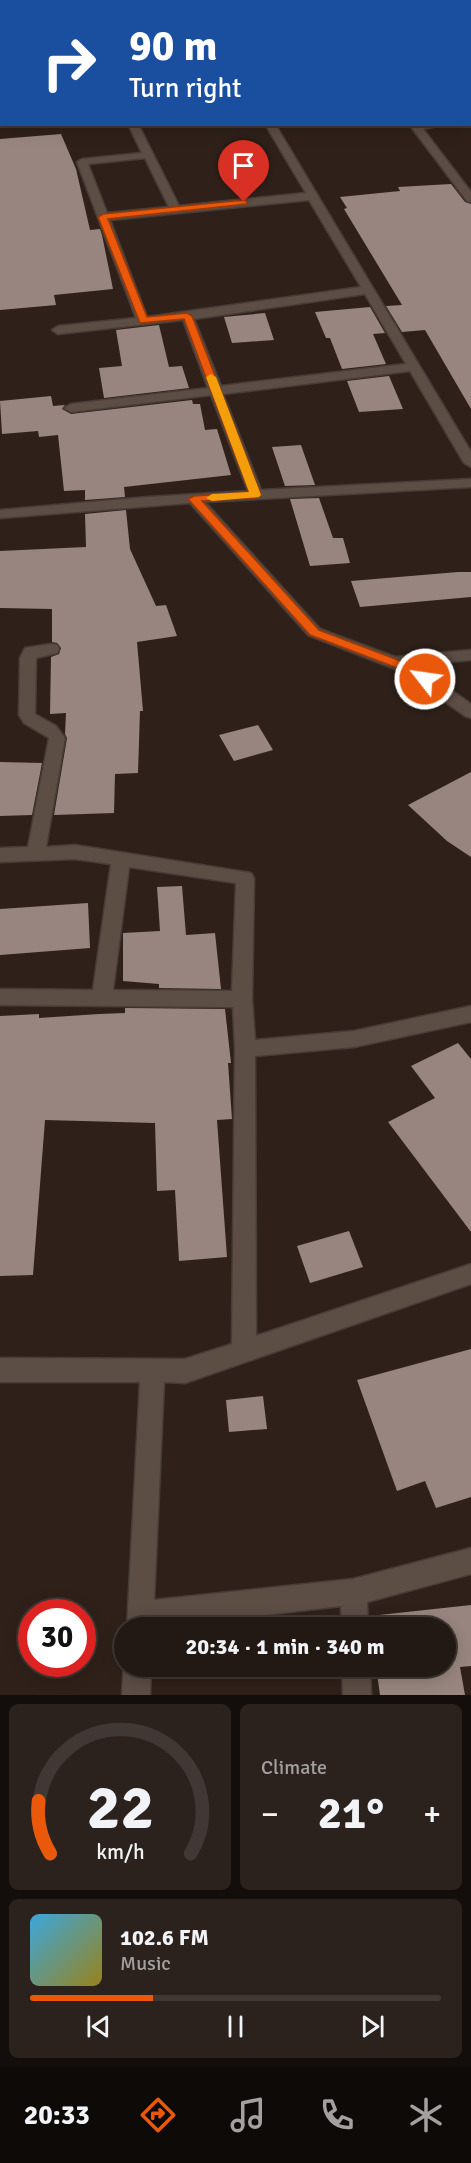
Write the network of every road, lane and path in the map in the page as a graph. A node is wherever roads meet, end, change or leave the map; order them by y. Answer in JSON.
{"nodes":[{"id":1,"x":134,"y":126,"type":"edge"},
{"id":2,"x":271,"y":126,"type":"edge"},
{"id":3,"x":415,"y":126,"type":"edge"},
{"id":4,"x":148,"y":155,"type":"junction"},
{"id":5,"x":471,"y":179,"type":"edge"},
{"id":6,"x":457,"y":180,"type":"junction"},
{"id":7,"x":313,"y":196,"type":"junction"},
{"id":8,"x":471,"y":198,"type":"edge"},
{"id":9,"x":175,"y":208,"type":"junction"},
{"id":10,"x":103,"y":217,"type":"junction"},
{"id":11,"x":368,"y":290,"type":"junction"},
{"id":12,"x":187,"y":316,"type":"junction"},
{"id":13,"x":143,"y":321,"type":"junction"},
{"id":14,"x":58,"y":330,"type":"dead end"},
{"id":15,"x":414,"y":367,"type":"junction"},
{"id":16,"x":217,"y":391,"type":"junction"},
{"id":17,"x":71,"y":408,"type":"dead end"},
{"id":18,"x":471,"y":463,"type":"edge"},
{"id":19,"x":471,"y":483,"type":"edge"},
{"id":20,"x":256,"y":495,"type":"junction"},
{"id":21,"x":194,"y":499,"type":"junction"},
{"id":22,"x":0,"y":514,"type":"edge"},
{"id":23,"x":51,"y":649,"type":"dead end"},
{"id":24,"x":471,"y":655,"type":"edge"},
{"id":25,"x":393,"y":662,"type":"junction"},
{"id":26,"x":471,"y":712,"type":"edge"},
{"id":27,"x":36,"y":854,"type":"junction"},
{"id":28,"x":0,"y":855,"type":"edge"},
{"id":29,"x":121,"y":859,"type":"junction"},
{"id":30,"x":0,"y":997,"type":"edge"},
{"id":31,"x":102,"y":997,"type":"junction"},
{"id":32,"x":242,"y":999,"type":"junction"},
{"id":33,"x":471,"y":1014,"type":"edge"},
{"id":34,"x":245,"y":1049,"type":"junction"},
{"id":35,"x":471,"y":1274,"type":"edge"},
{"id":36,"x":244,"y":1351,"type":"junction"},
{"id":37,"x":0,"y":1370,"type":"edge"},
{"id":38,"x":153,"y":1370,"type":"junction"},
{"id":39,"x":471,"y":1561,"type":"edge"},
{"id":40,"x":353,"y":1592,"type":"junction"},
{"id":41,"x":140,"y":1617,"type":"edge"},
{"id":42,"x":169,"y":1617,"type":"edge"},
{"id":43,"x":354,"y":1617,"type":"edge"},
{"id":44,"x":137,"y":1677,"type":"edge"},
{"id":45,"x":356,"y":1677,"type":"edge"},
{"id":46,"x":136,"y":1695,"type":"edge"},
{"id":47,"x":357,"y":1695,"type":"edge"}],
"edges":[{"from":1,"to":4,"type":"street"},
{"from":2,"to":7,"type":"street"},
{"from":3,"to":6,"type":"street"},
{"from":4,"to":9,"type":"street"},
{"from":4,"to":10,"type":"street"},
{"from":5,"to":6,"type":"street"},
{"from":6,"to":8,"type":"street"},
{"from":7,"to":9,"type":"street"},
{"from":7,"to":11,"type":"street"},
{"from":9,"to":10,"type":"street"},
{"from":10,"to":13,"type":"street"},
{"from":11,"to":12,"type":"street"},
{"from":11,"to":15,"type":"street"},
{"from":12,"to":13,"type":"street"},
{"from":12,"to":16,"type":"street"},
{"from":13,"to":14,"type":"street"},
{"from":15,"to":16,"type":"street"},
{"from":15,"to":18,"type":"street"},
{"from":16,"to":17,"type":"street"},
{"from":16,"to":20,"type":"street"},
{"from":19,"to":20,"type":"street"},
{"from":20,"to":21,"type":"street"},
{"from":21,"to":22,"type":"street"},
{"from":21,"to":25,"type":"street"},
{"from":23,"to":27,"type":"street"},
{"from":24,"to":25,"type":"street"},
{"from":25,"to":26,"type":"street"},
{"from":27,"to":28,"type":"street"},
{"from":27,"to":29,"type":"street"},
{"from":29,"to":31,"type":"street"},
{"from":29,"to":32,"type":"street"},
{"from":30,"to":31,"type":"street"},
{"from":31,"to":32,"type":"street"},
{"from":32,"to":34,"type":"street"},
{"from":33,"to":34,"type":"street"},
{"from":34,"to":36,"type":"street"},
{"from":35,"to":36,"type":"street"},
{"from":36,"to":38,"type":"street"},
{"from":37,"to":38,"type":"street"},
{"from":38,"to":41,"type":"street"},
{"from":39,"to":40,"type":"street"},
{"from":40,"to":42,"type":"street"},
{"from":40,"to":43,"type":"street"},
{"from":44,"to":46,"type":"street"},
{"from":45,"to":47,"type":"street"}]}
